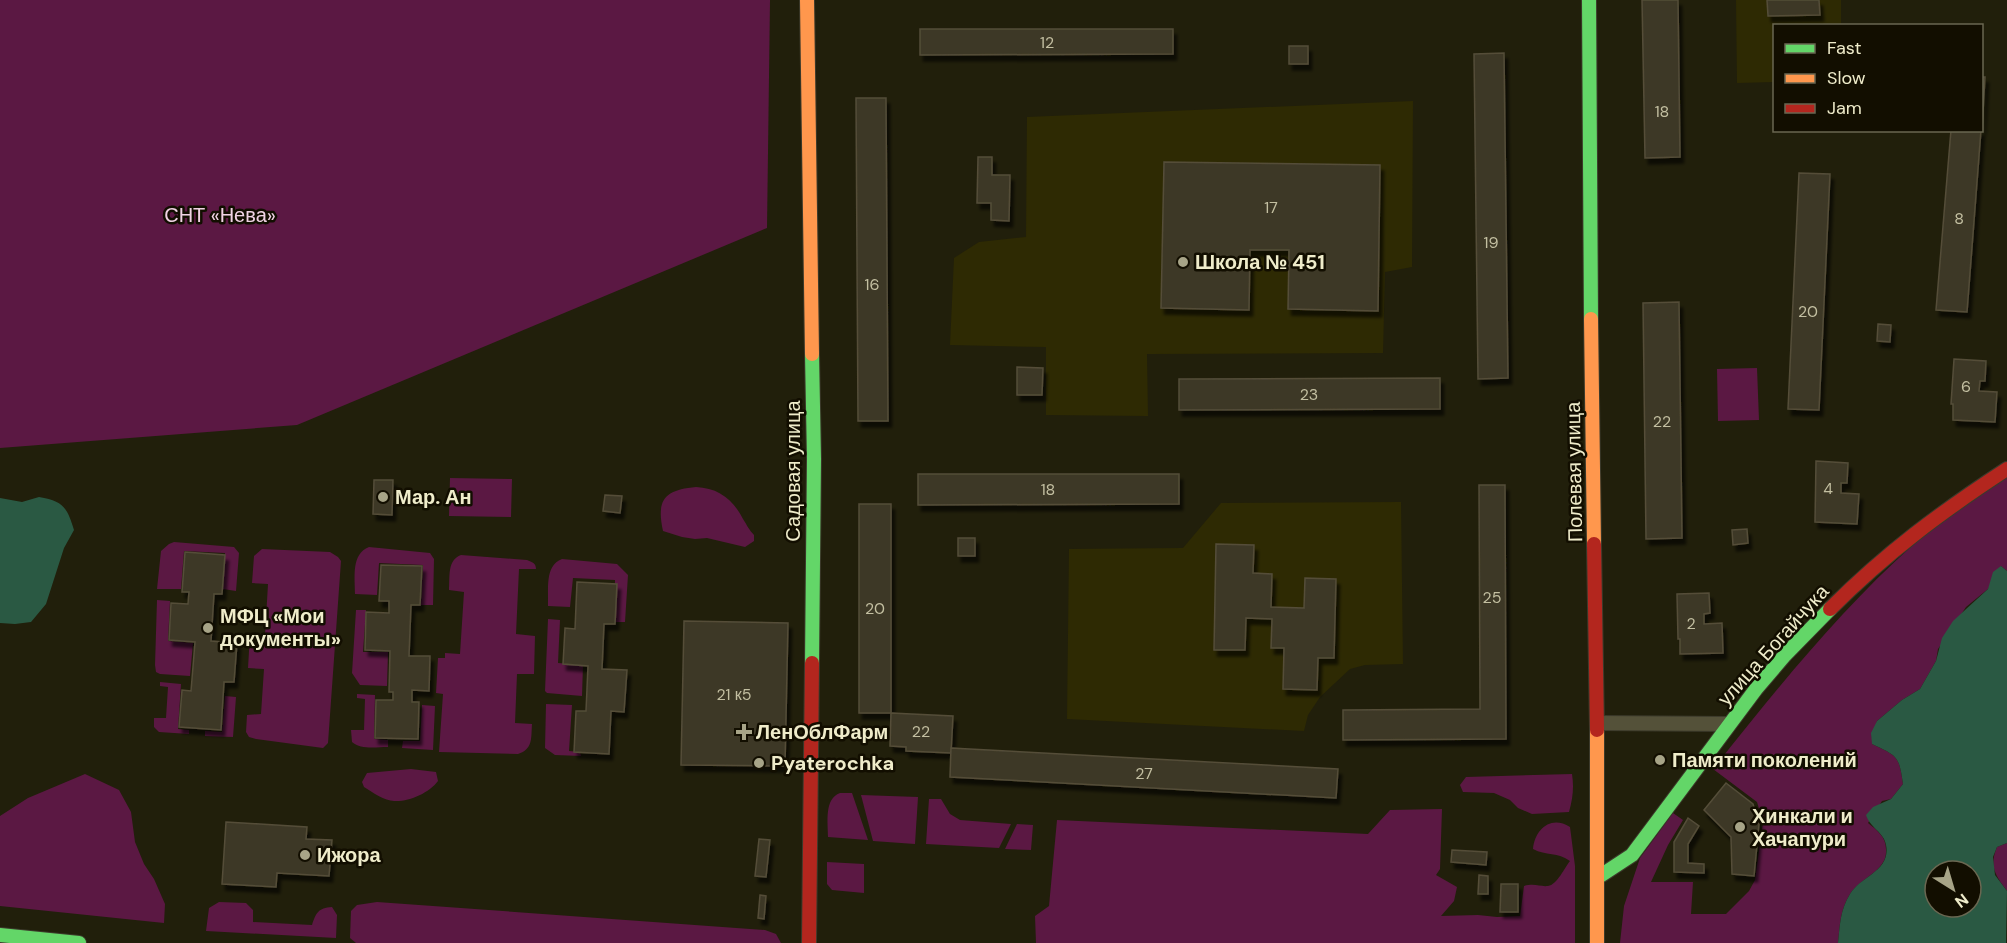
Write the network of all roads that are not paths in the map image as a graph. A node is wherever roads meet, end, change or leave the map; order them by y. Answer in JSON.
{"nodes":[{"id":1,"x":807,"y":0,"type":"edge"},
{"id":2,"x":1589,"y":0,"type":"edge"},
{"id":3,"x":2007,"y":468,"type":"edge"},
{"id":4,"x":1597,"y":723,"type":"junction"},
{"id":5,"x":1728,"y":724,"type":"junction"},
{"id":6,"x":1598,"y":878,"type":"junction"},
{"id":7,"x":0,"y":935,"type":"edge"},
{"id":8,"x":79,"y":943,"type":"edge"},
{"id":9,"x":809,"y":943,"type":"edge"},
{"id":10,"x":1597,"y":943,"type":"edge"}],
"edges":[{"from":1,"to":9,"type":"street","name":"Садовая улица"},
{"from":2,"to":4,"type":"street","name":"Полевая улица"},
{"from":3,"to":5,"type":"street","name":"улица Богайчука"},
{"from":4,"to":5,"type":"street"},
{"from":4,"to":6,"type":"street","name":"Полевая улица"},
{"from":5,"to":6,"type":"street","name":"улица Богайчука"},
{"from":6,"to":10,"type":"street","name":"Полевая улица"},
{"from":7,"to":8,"type":"street"}]}
